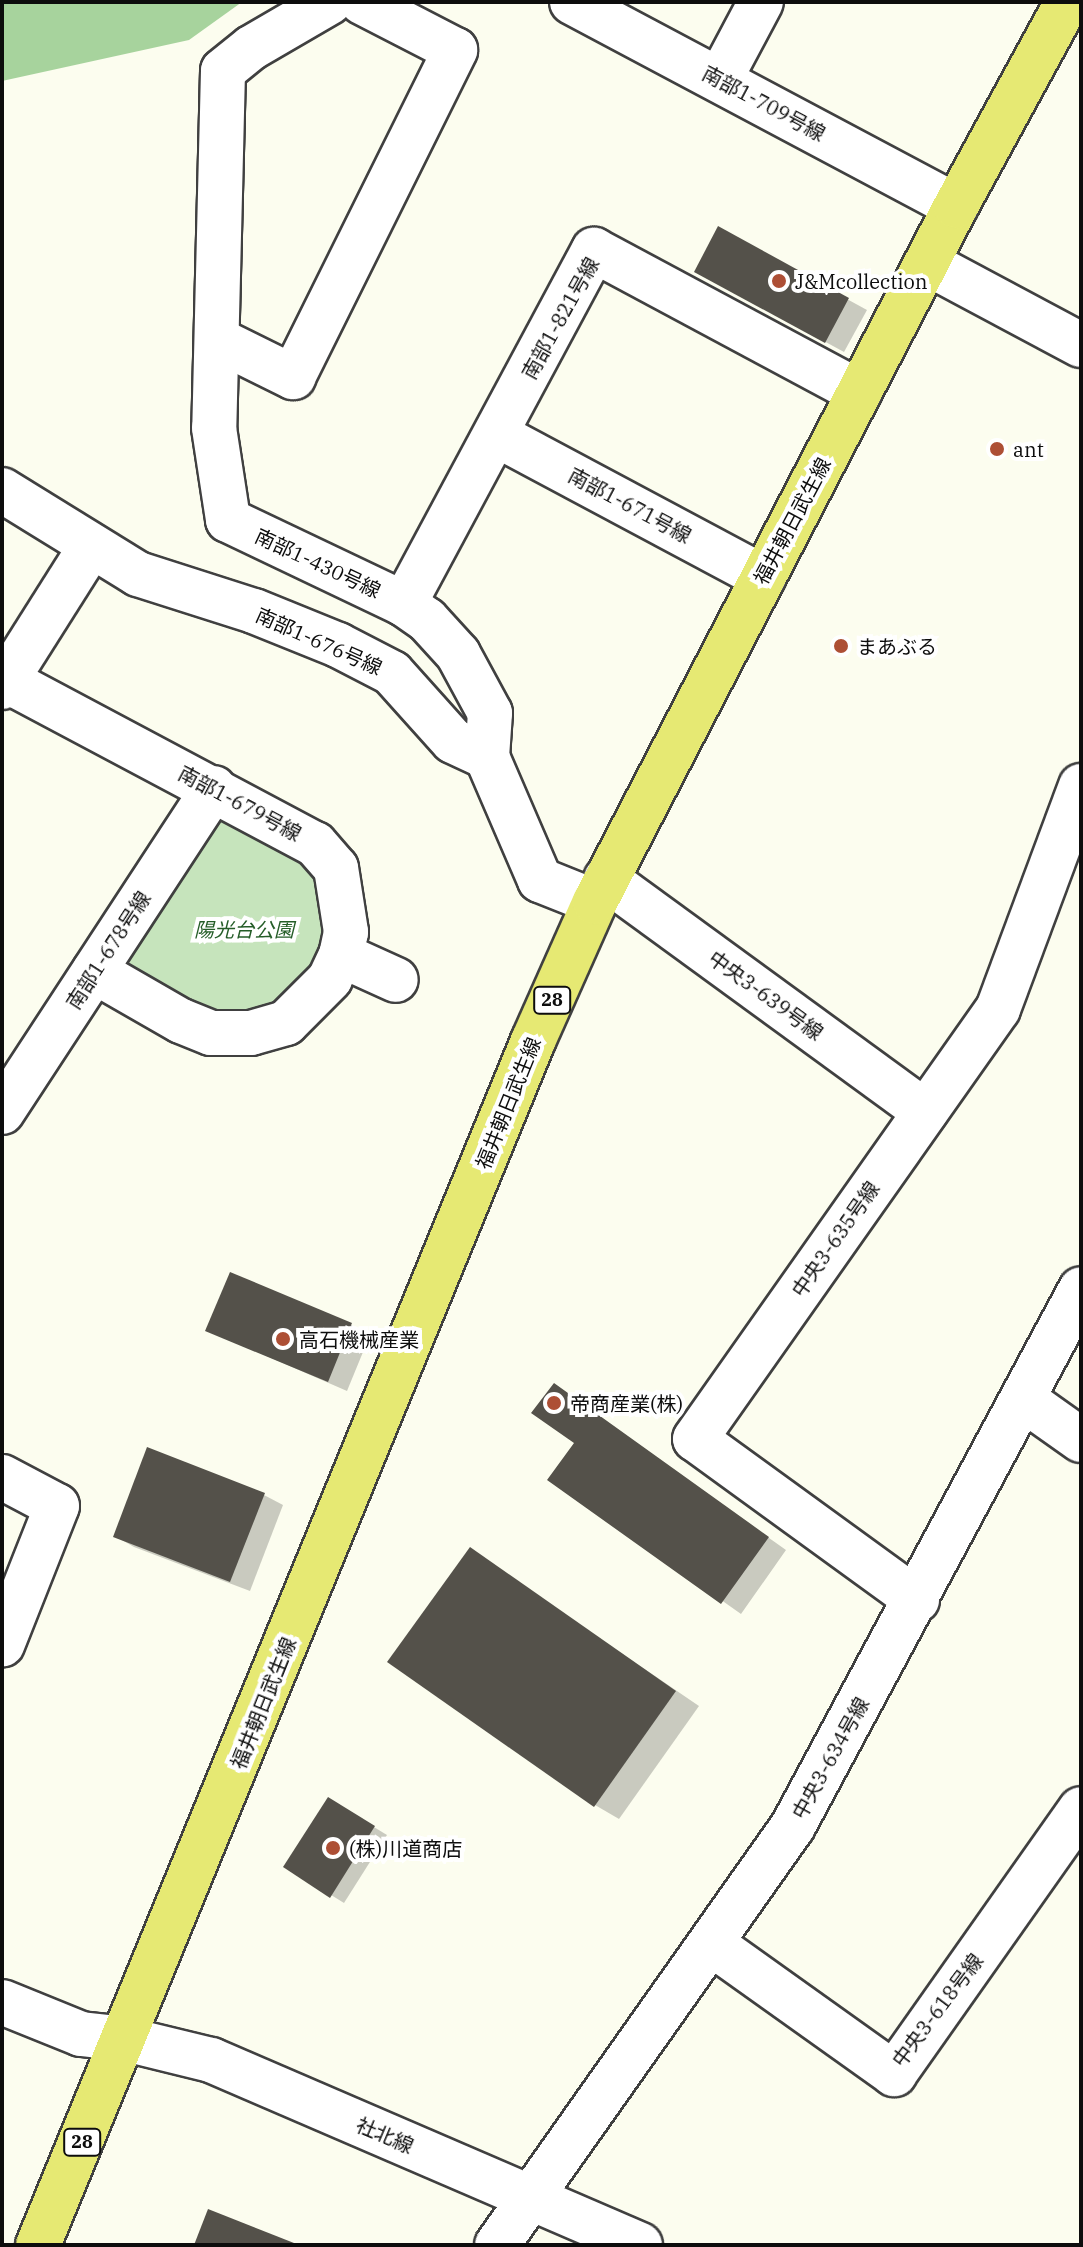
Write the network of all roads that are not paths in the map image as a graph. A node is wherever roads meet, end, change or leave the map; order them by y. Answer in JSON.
{"nodes":[{"id":1,"x":330,"y":2,"type":"edge"},
{"id":2,"x":362,"y":2,"type":"edge"},
{"id":3,"x":572,"y":2,"type":"edge"},
{"id":4,"x":761,"y":2,"type":"edge"},
{"id":5,"x":1067,"y":2,"type":"edge"},
{"id":6,"x":720,"y":79,"type":"junction"},
{"id":7,"x":956,"y":206,"type":"junction"},
{"id":8,"x":929,"y":264,"type":"junction"},
{"id":9,"x":218,"y":340,"type":"junction"},
{"id":10,"x":1081,"y":345,"type":"edge"},
{"id":11,"x":859,"y":392,"type":"junction"},
{"id":12,"x":497,"y":435,"type":"junction"},
{"id":13,"x":2,"y":490,"type":"edge"},
{"id":14,"x":91,"y":546,"type":"junction"},
{"id":15,"x":763,"y":577,"type":"junction"},
{"id":16,"x":404,"y":604,"type":"junction"},
{"id":17,"x":4,"y":683,"type":"edge"},
{"id":18,"x":487,"y":757,"type":"junction"},
{"id":19,"x":1081,"y":786,"type":"edge"},
{"id":20,"x":214,"y":788,"type":"junction"},
{"id":21,"x":600,"y":891,"type":"junction"},
{"id":22,"x":341,"y":955,"type":"junction"},
{"id":23,"x":94,"y":971,"type":"junction"},
{"id":24,"x":396,"y":980,"type":"dead end"},
{"id":25,"x":2,"y":1112,"type":"edge"},
{"id":26,"x":925,"y":1112,"type":"junction"},
{"id":27,"x":1081,"y":1289,"type":"edge"},
{"id":28,"x":1023,"y":1399,"type":"junction"},
{"id":29,"x":1081,"y":1440,"type":"edge"},
{"id":30,"x":2,"y":1477,"type":"edge"},
{"id":31,"x":917,"y":1600,"type":"junction"},
{"id":32,"x":2,"y":1645,"type":"edge"},
{"id":33,"x":1081,"y":1809,"type":"edge"},
{"id":34,"x":712,"y":1944,"type":"junction"},
{"id":35,"x":2,"y":2002,"type":"edge"},
{"id":36,"x":125,"y":2039,"type":"junction"},
{"id":37,"x":531,"y":2198,"type":"junction"},
{"id":38,"x":38,"y":2245,"type":"edge"},
{"id":39,"x":497,"y":2245,"type":"edge"},
{"id":40,"x":640,"y":2245,"type":"edge"}],
"edges":[{"from":1,"to":9,"type":"street","name":"南部1-430号線"},
{"from":2,"to":9,"type":"street"},
{"from":3,"to":6,"type":"street","name":"南部1-709号線"},
{"from":4,"to":6,"type":"street"},
{"from":5,"to":7,"type":"main road","name":"福井朝日武生線","number":"28"},
{"from":6,"to":7,"type":"street","name":"南部1-709号線"},
{"from":7,"to":8,"type":"main road","name":"福井朝日武生線","number":"28"},
{"from":8,"to":10,"type":"street"},
{"from":8,"to":11,"type":"main road","name":"福井朝日武生線","number":"28"},
{"from":9,"to":16,"type":"street","name":"南部1-430号線"},
{"from":11,"to":12,"type":"street","name":"南部1-821号線"},
{"from":11,"to":15,"type":"main road","name":"福井朝日武生線","number":"28"},
{"from":12,"to":15,"type":"street","name":"南部1-671号線"},
{"from":12,"to":16,"type":"street","name":"南部1-821号線"},
{"from":13,"to":14,"type":"street","name":"南部1-676号線"},
{"from":14,"to":17,"type":"street"},
{"from":14,"to":18,"type":"street","name":"南部1-676号線"},
{"from":15,"to":21,"type":"main road","name":"福井朝日武生線","number":"28"},
{"from":16,"to":18,"type":"street","name":"南部1-430号線"},
{"from":17,"to":20,"type":"street","name":"南部1-679号線"},
{"from":18,"to":21,"type":"street"},
{"from":19,"to":26,"type":"street","name":"中央3-635号線"},
{"from":20,"to":22,"type":"street","name":"南部1-679号線"},
{"from":20,"to":23,"type":"street","name":"南部1-678号線"},
{"from":21,"to":26,"type":"street","name":"中央3-639号線"},
{"from":21,"to":36,"type":"main road","name":"福井朝日武生線","number":"28"},
{"from":22,"to":23,"type":"street","name":"南部1-679号線"},
{"from":22,"to":24,"type":"street"},
{"from":23,"to":25,"type":"street","name":"南部1-678号線"},
{"from":26,"to":31,"type":"street","name":"中央3-635号線"},
{"from":27,"to":28,"type":"street","name":"中央3-634号線"},
{"from":28,"to":29,"type":"street"},
{"from":28,"to":31,"type":"street","name":"中央3-634号線"},
{"from":30,"to":32,"type":"street"},
{"from":31,"to":34,"type":"street","name":"中央3-634号線"},
{"from":33,"to":34,"type":"street","name":"中央3-618号線"},
{"from":34,"to":37,"type":"street","name":"中央3-634号線"},
{"from":35,"to":36,"type":"street","name":"社北線"},
{"from":36,"to":37,"type":"street","name":"社北線"},
{"from":36,"to":38,"type":"main road","name":"福井朝日武生線","number":"28"},
{"from":37,"to":39,"type":"street","name":"中央3-634号線"},
{"from":37,"to":40,"type":"street","name":"社北線"}]}
